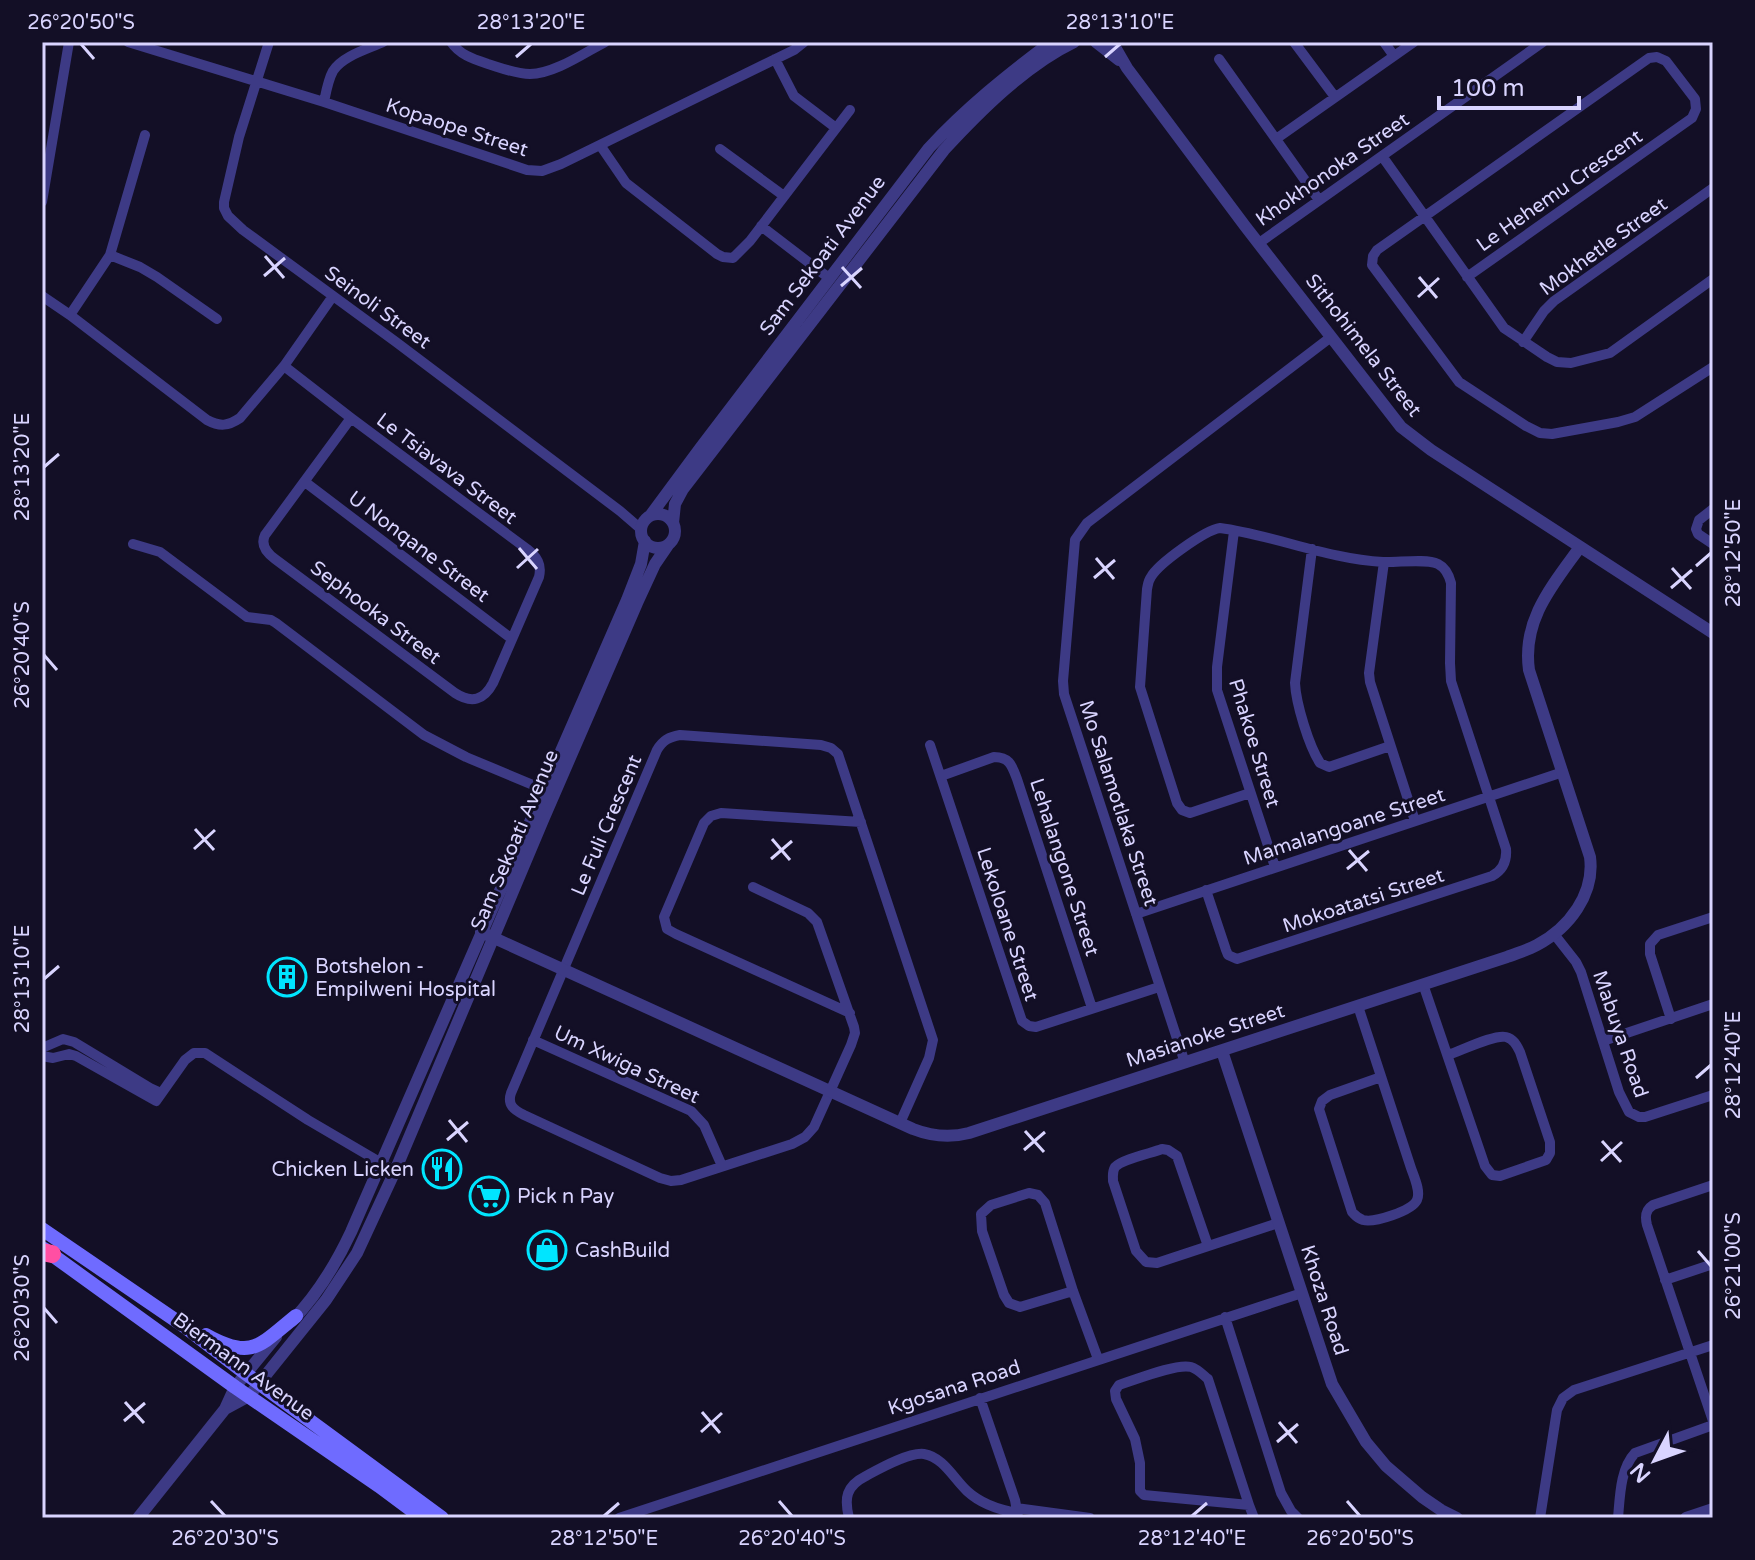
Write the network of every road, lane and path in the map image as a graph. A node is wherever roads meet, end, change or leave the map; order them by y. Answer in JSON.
{"nodes":[{"id":1,"x":69,"y":42,"type":"edge"},
{"id":2,"x":128,"y":42,"type":"edge"},
{"id":3,"x":174,"y":42,"type":"edge"},
{"id":4,"x":269,"y":42,"type":"edge"},
{"id":5,"x":383,"y":42,"type":"edge"},
{"id":6,"x":451,"y":42,"type":"edge"},
{"id":7,"x":605,"y":42,"type":"edge"},
{"id":8,"x":804,"y":42,"type":"edge"},
{"id":9,"x":1051,"y":42,"type":"edge"},
{"id":10,"x":1074,"y":42,"type":"edge"},
{"id":11,"x":1096,"y":42,"type":"edge"},
{"id":12,"x":1112,"y":42,"type":"edge"},
{"id":13,"x":1294,"y":42,"type":"edge"},
{"id":14,"x":1384,"y":42,"type":"edge"},
{"id":15,"x":1414,"y":42,"type":"edge"},
{"id":16,"x":1543,"y":42,"type":"edge"},
{"id":17,"x":170,"y":55,"type":"junction"},
{"id":18,"x":1394,"y":56,"type":"junction"},
{"id":19,"x":775,"y":59,"type":"junction"},
{"id":20,"x":1219,"y":59,"type":"dead end"},
{"id":21,"x":1127,"y":68,"type":"junction"},
{"id":22,"x":257,"y":81,"type":"junction"},
{"id":23,"x":1335,"y":97,"type":"junction"},
{"id":24,"x":324,"y":102,"type":"junction"},
{"id":25,"x":850,"y":110,"type":"dead end"},
{"id":26,"x":836,"y":128,"type":"junction"},
{"id":27,"x":145,"y":135,"type":"dead end"},
{"id":28,"x":1276,"y":139,"type":"junction"},
{"id":29,"x":600,"y":145,"type":"junction"},
{"id":30,"x":720,"y":149,"type":"dead end"},
{"id":31,"x":1382,"y":156,"type":"junction"},
{"id":32,"x":1713,"y":188,"type":"edge"},
{"id":33,"x":784,"y":196,"type":"junction"},
{"id":34,"x":1319,"y":200,"type":"junction"},
{"id":35,"x":42,"y":202,"type":"edge"},
{"id":36,"x":1425,"y":216,"type":"junction"},
{"id":37,"x":761,"y":226,"type":"junction"},
{"id":38,"x":1259,"y":243,"type":"junction"},
{"id":39,"x":110,"y":255,"type":"junction"},
{"id":40,"x":1467,"y":277,"type":"junction"},
{"id":41,"x":829,"y":278,"type":"junction"},
{"id":42,"x":1713,"y":279,"type":"edge"},
{"id":43,"x":42,"y":296,"type":"edge"},
{"id":44,"x":333,"y":296,"type":"junction"},
{"id":45,"x":70,"y":315,"type":"junction"},
{"id":46,"x":217,"y":319,"type":"dead end"},
{"id":47,"x":1331,"y":337,"type":"junction"},
{"id":48,"x":1523,"y":342,"type":"junction"},
{"id":49,"x":284,"y":366,"type":"junction"},
{"id":50,"x":1713,"y":367,"type":"edge"},
{"id":51,"x":351,"y":418,"type":"junction"},
{"id":52,"x":305,"y":482,"type":"junction"},
{"id":53,"x":1713,"y":509,"type":"edge"},
{"id":54,"x":673,"y":523,"type":"junction"},
{"id":55,"x":646,"y":527,"type":"junction"},
{"id":56,"x":1234,"y":531,"type":"junction"},
{"id":57,"x":133,"y":544,"type":"dead end"},
{"id":58,"x":1713,"y":544,"type":"edge"},
{"id":59,"x":668,"y":545,"type":"junction"},
{"id":60,"x":1580,"y":547,"type":"junction"},
{"id":61,"x":1312,"y":549,"type":"junction"},
{"id":62,"x":1384,"y":562,"type":"junction"},
{"id":63,"x":1713,"y":633,"type":"edge"},
{"id":64,"x":512,"y":639,"type":"junction"},
{"id":65,"x":474,"y":700,"type":"joint"},
{"id":66,"x":930,"y":745,"type":"dead end"},
{"id":67,"x":1390,"y":746,"type":"junction"},
{"id":68,"x":1563,"y":772,"type":"junction"},
{"id":69,"x":941,"y":776,"type":"junction"},
{"id":70,"x":545,"y":790,"type":"junction"},
{"id":71,"x":1250,"y":793,"type":"junction"},
{"id":72,"x":1490,"y":796,"type":"junction"},
{"id":73,"x":1415,"y":821,"type":"junction"},
{"id":74,"x":861,"y":822,"type":"junction"},
{"id":75,"x":1275,"y":867,"type":"junction"},
{"id":76,"x":753,"y":887,"type":"dead end"},
{"id":77,"x":1206,"y":890,"type":"junction"},
{"id":78,"x":1136,"y":914,"type":"junction"},
{"id":79,"x":1713,"y":917,"type":"edge"},
{"id":80,"x":481,"y":932,"type":"junction"},
{"id":81,"x":1554,"y":934,"type":"junction"},
{"id":82,"x":494,"y":938,"type":"junction"},
{"id":83,"x":565,"y":969,"type":"junction"},
{"id":84,"x":1423,"y":984,"type":"junction"},
{"id":85,"x":1159,"y":987,"type":"junction"},
{"id":86,"x":1713,"y":1004,"type":"edge"},
{"id":87,"x":1358,"y":1006,"type":"junction"},
{"id":88,"x":1092,"y":1008,"type":"junction"},
{"id":89,"x":850,"y":1013,"type":"junction"},
{"id":90,"x":1671,"y":1019,"type":"junction"},
{"id":91,"x":533,"y":1040,"type":"junction"},
{"id":92,"x":1603,"y":1041,"type":"junction"},
{"id":93,"x":42,"y":1048,"type":"edge"},
{"id":94,"x":1222,"y":1051,"type":"junction"},
{"id":95,"x":1448,"y":1055,"type":"junction"},
{"id":96,"x":42,"y":1056,"type":"edge"},
{"id":97,"x":1185,"y":1063,"type":"junction"},
{"id":98,"x":1381,"y":1077,"type":"junction"},
{"id":99,"x":830,"y":1091,"type":"junction"},
{"id":100,"x":1713,"y":1095,"type":"edge"},
{"id":101,"x":159,"y":1097,"type":"junction"},
{"id":102,"x":900,"y":1123,"type":"junction"},
{"id":103,"x":381,"y":1162,"type":"junction"},
{"id":104,"x":722,"y":1166,"type":"junction"},
{"id":105,"x":395,"y":1171,"type":"junction"},
{"id":106,"x":1713,"y":1185,"type":"edge"},
{"id":107,"x":1278,"y":1223,"type":"junction"},
{"id":108,"x":42,"y":1229,"type":"edge"},
{"id":109,"x":1208,"y":1246,"type":"junction"},
{"id":110,"x":45,"y":1251,"type":"edge"},
{"id":111,"x":1713,"y":1264,"type":"edge"},
{"id":112,"x":1665,"y":1280,"type":"junction"},
{"id":113,"x":1073,"y":1291,"type":"junction"},
{"id":114,"x":1302,"y":1293,"type":"junction"},
{"id":115,"x":296,"y":1316,"type":"junction"},
{"id":116,"x":1225,"y":1317,"type":"junction"},
{"id":117,"x":184,"y":1326,"type":"junction"},
{"id":118,"x":1713,"y":1345,"type":"edge"},
{"id":119,"x":1689,"y":1353,"type":"junction"},
{"id":120,"x":1098,"y":1359,"type":"junction"},
{"id":121,"x":245,"y":1373,"type":"junction"},
{"id":122,"x":259,"y":1383,"type":"junction"},
{"id":123,"x":235,"y":1387,"type":"junction"},
{"id":124,"x":249,"y":1396,"type":"junction"},
{"id":125,"x":980,"y":1398,"type":"junction"},
{"id":126,"x":225,"y":1409,"type":"junction"},
{"id":127,"x":1713,"y":1423,"type":"edge"},
{"id":128,"x":1249,"y":1505,"type":"junction"},
{"id":129,"x":1711,"y":1512,"type":"edge"},
{"id":130,"x":1017,"y":1513,"type":"edge"},
{"id":131,"x":641,"y":1514,"type":"edge"},
{"id":132,"x":138,"y":1518,"type":"edge"},
{"id":133,"x":422,"y":1518,"type":"edge"},
{"id":134,"x":442,"y":1518,"type":"edge"},
{"id":135,"x":619,"y":1518,"type":"edge"},
{"id":136,"x":849,"y":1518,"type":"edge"},
{"id":137,"x":1090,"y":1518,"type":"edge"},
{"id":138,"x":1254,"y":1518,"type":"edge"},
{"id":139,"x":1298,"y":1518,"type":"edge"},
{"id":140,"x":1457,"y":1518,"type":"edge"},
{"id":141,"x":1540,"y":1518,"type":"edge"},
{"id":142,"x":1618,"y":1518,"type":"edge"},
{"id":143,"x":1686,"y":1518,"type":"edge"}],
"edges":[{"from":1,"to":35,"type":"street"},
{"from":2,"to":17,"type":"street","name":"Kopaope Street"},
{"from":3,"to":17,"type":"street"},
{"from":4,"to":22,"type":"street"},
{"from":5,"to":24,"type":"street"},
{"from":6,"to":7,"type":"street"},
{"from":8,"to":19,"type":"street","name":"Kopaope Street"},
{"from":9,"to":41,"type":"street","name":"Sam Sekoati Avenue"},
{"from":10,"to":54,"type":"street","name":"Sam Sekoati Avenue"},
{"from":11,"to":21,"type":"street","name":"Sithohimela Street"},
{"from":12,"to":21,"type":"street","name":"Sithohimela Street"},
{"from":13,"to":23,"type":"street"},
{"from":14,"to":18,"type":"street"},
{"from":15,"to":18,"type":"street"},
{"from":16,"to":31,"type":"street","name":"Khokhonoka Street"},
{"from":17,"to":22,"type":"street","name":"Kopaope Street"},
{"from":18,"to":23,"type":"street"},
{"from":19,"to":26,"type":"street"},
{"from":19,"to":29,"type":"street","name":"Kopaope Street"},
{"from":20,"to":28,"type":"street"},
{"from":21,"to":38,"type":"street","name":"Sithohimela Street"},
{"from":22,"to":24,"type":"street","name":"Kopaope Street"},
{"from":22,"to":44,"type":"street","name":"Seinoli Street"},
{"from":23,"to":28,"type":"street"},
{"from":24,"to":29,"type":"street","name":"Kopaope Street"},
{"from":25,"to":26,"type":"street"},
{"from":26,"to":33,"type":"street"},
{"from":27,"to":39,"type":"street"},
{"from":28,"to":34,"type":"street"},
{"from":29,"to":37,"type":"street"},
{"from":30,"to":33,"type":"street"},
{"from":31,"to":34,"type":"street","name":"Khokhonoka Street"},
{"from":31,"to":36,"type":"street"},
{"from":32,"to":48,"type":"street","name":"Mokhetle Street"},
{"from":33,"to":37,"type":"street"},
{"from":34,"to":38,"type":"street","name":"Khokhonoka Street"},
{"from":36,"to":40,"type":"street"},
{"from":36,"to":40,"type":"street","name":"Le Hehemu Crescent"},
{"from":36,"to":50,"type":"street"},
{"from":37,"to":41,"type":"street"},
{"from":38,"to":47,"type":"street","name":"Sithohimela Street"},
{"from":39,"to":45,"type":"street"},
{"from":39,"to":46,"type":"street"},
{"from":40,"to":48,"type":"street"},
{"from":41,"to":55,"type":"street","name":"Sam Sekoati Avenue"},
{"from":42,"to":48,"type":"street"},
{"from":43,"to":45,"type":"street"},
{"from":44,"to":49,"type":"street"},
{"from":44,"to":55,"type":"street","name":"Seinoli Street"},
{"from":45,"to":49,"type":"street"},
{"from":47,"to":60,"type":"street","name":"Sithohimela Street"},
{"from":47,"to":78,"type":"street","name":"Mo Salamotlaka Street"},
{"from":49,"to":51,"type":"street","name":"Le Tsiavava Street"},
{"from":51,"to":52,"type":"street"},
{"from":51,"to":64,"type":"street","name":"Le Tsiavava Street"},
{"from":52,"to":64,"type":"street","name":"U Nonqane Street"},
{"from":52,"to":65,"type":"street","name":"Sephooka Street"},
{"from":53,"to":58,"type":"street"},
{"from":54,"to":55,"type":"street"},
{"from":54,"to":59,"type":"street"},
{"from":55,"to":59,"type":"street"},
{"from":55,"to":70,"type":"street","name":"Sam Sekoati Avenue"},
{"from":56,"to":61,"type":"street"},
{"from":56,"to":71,"type":"street","name":"Phakoe Street"},
{"from":56,"to":71,"type":"street"},
{"from":57,"to":70,"type":"street"},
{"from":59,"to":82,"type":"street","name":"Sam Sekoati Avenue"},
{"from":60,"to":63,"type":"street","name":"Sithohimela Street"},
{"from":60,"to":68,"type":"street","name":"Masianoke Street"},
{"from":61,"to":62,"type":"street"},
{"from":61,"to":67,"type":"street"},
{"from":62,"to":67,"type":"street"},
{"from":62,"to":72,"type":"street"},
{"from":64,"to":65,"type":"street","name":"Le Tsiavava Street"},
{"from":66,"to":69,"type":"street","name":"Lekoloane Street"},
{"from":67,"to":73,"type":"street"},
{"from":68,"to":72,"type":"street","name":"Mamalangoane Street"},
{"from":68,"to":81,"type":"street","name":"Masianoke Street"},
{"from":69,"to":88,"type":"street","name":"Lekoloane Street"},
{"from":69,"to":88,"type":"street","name":"Lehalangone Street"},
{"from":70,"to":80,"type":"street","name":"Sam Sekoati Avenue"},
{"from":71,"to":75,"type":"street","name":"Phakoe Street"},
{"from":72,"to":73,"type":"street","name":"Mamalangoane Street"},
{"from":72,"to":77,"type":"street","name":"Mokoatatsi Street"},
{"from":73,"to":75,"type":"street","name":"Mamalangoane Street"},
{"from":74,"to":83,"type":"street","name":"Le Fuli Crescent"},
{"from":74,"to":89,"type":"street"},
{"from":74,"to":102,"type":"street","name":"Le Fuli Crescent"},
{"from":75,"to":77,"type":"street","name":"Mamalangoane Street"},
{"from":76,"to":89,"type":"street"},
{"from":77,"to":78,"type":"street","name":"Mamalangoane Street"},
{"from":78,"to":85,"type":"street","name":"Mo Salamotlaka Street"},
{"from":79,"to":90,"type":"street"},
{"from":80,"to":82,"type":"street","name":"Masianoke Street"},
{"from":80,"to":103,"type":"street","name":"Sam Sekoati Avenue"},
{"from":81,"to":84,"type":"street","name":"Masianoke Street"},
{"from":81,"to":92,"type":"street","name":"Mabuya Road"},
{"from":82,"to":83,"type":"street","name":"Masianoke Street"},
{"from":82,"to":105,"type":"street","name":"Sam Sekoati Avenue"},
{"from":83,"to":91,"type":"street","name":"Le Fuli Crescent"},
{"from":83,"to":99,"type":"street","name":"Masianoke Street"},
{"from":84,"to":87,"type":"street","name":"Masianoke Street"},
{"from":84,"to":95,"type":"street"},
{"from":85,"to":88,"type":"street","name":"Lekoloane Street"},
{"from":85,"to":97,"type":"street","name":"Mo Salamotlaka Street"},
{"from":86,"to":90,"type":"street"},
{"from":87,"to":94,"type":"street","name":"Masianoke Street"},
{"from":87,"to":98,"type":"street"},
{"from":89,"to":99,"type":"street","name":"Le Fuli Crescent"},
{"from":90,"to":92,"type":"street"},
{"from":91,"to":104,"type":"street","name":"Um Xwiga Street"},
{"from":91,"to":104,"type":"street","name":"Le Fuli Crescent"},
{"from":92,"to":100,"type":"street","name":"Mabuya Road"},
{"from":93,"to":101,"type":"street"},
{"from":94,"to":97,"type":"street","name":"Masianoke Street"},
{"from":94,"to":107,"type":"street","name":"Khoza Road"},
{"from":95,"to":95,"type":"street"},
{"from":96,"to":101,"type":"street"},
{"from":97,"to":102,"type":"street","name":"Masianoke Street"},
{"from":98,"to":98,"type":"street"},
{"from":99,"to":102,"type":"street","name":"Masianoke Street"},
{"from":99,"to":104,"type":"street","name":"Le Fuli Crescent"},
{"from":101,"to":103,"type":"street"},
{"from":103,"to":105,"type":"street"},
{"from":103,"to":115,"type":"street","name":"Sam Sekoati Avenue"},
{"from":105,"to":122,"type":"street","name":"Sam Sekoati Avenue"},
{"from":106,"to":112,"type":"street"},
{"from":107,"to":109,"type":"street"},
{"from":107,"to":114,"type":"street","name":"Khoza Road"},
{"from":108,"to":117,"type":"main road","name":"Biermann Avenue"},
{"from":109,"to":109,"type":"street"},
{"from":110,"to":123,"type":"main road","name":"Biermann Avenue"},
{"from":111,"to":112,"type":"street"},
{"from":112,"to":119,"type":"street"},
{"from":113,"to":113,"type":"street"},
{"from":113,"to":120,"type":"street"},
{"from":114,"to":116,"type":"street","name":"Kgosana Road"},
{"from":114,"to":140,"type":"street","name":"Khoza Road"},
{"from":115,"to":117,"type":"main road"},
{"from":115,"to":121,"type":"street","name":"Sam Sekoati Avenue"},
{"from":116,"to":120,"type":"street","name":"Kgosana Road"},
{"from":116,"to":139,"type":"street"},
{"from":117,"to":121,"type":"main road","name":"Biermann Avenue"},
{"from":118,"to":119,"type":"street"},
{"from":119,"to":127,"type":"street"},
{"from":119,"to":141,"type":"street"},
{"from":120,"to":125,"type":"street","name":"Kgosana Road"},
{"from":121,"to":122,"type":"main road","name":"Biermann Avenue"},
{"from":121,"to":123,"type":"street","name":"Sam Sekoati Avenue"},
{"from":122,"to":124,"type":"street","name":"Sam Sekoati Avenue"},
{"from":122,"to":134,"type":"main road","name":"Biermann Avenue"},
{"from":123,"to":124,"type":"main road","name":"Biermann Avenue"},
{"from":123,"to":126,"type":"street","name":"Sam Sekoati Avenue"},
{"from":124,"to":126,"type":"street"},
{"from":124,"to":133,"type":"main road","name":"Biermann Avenue"},
{"from":125,"to":130,"type":"street"},
{"from":125,"to":131,"type":"street","name":"Kgosana Road"},
{"from":126,"to":132,"type":"street"},
{"from":127,"to":142,"type":"street"},
{"from":128,"to":128,"type":"street"},
{"from":128,"to":138,"type":"street"},
{"from":129,"to":143,"type":"street"},
{"from":130,"to":136,"type":"street"},
{"from":130,"to":137,"type":"street"},
{"from":131,"to":135,"type":"street","name":"Kgosana Road"}]}
